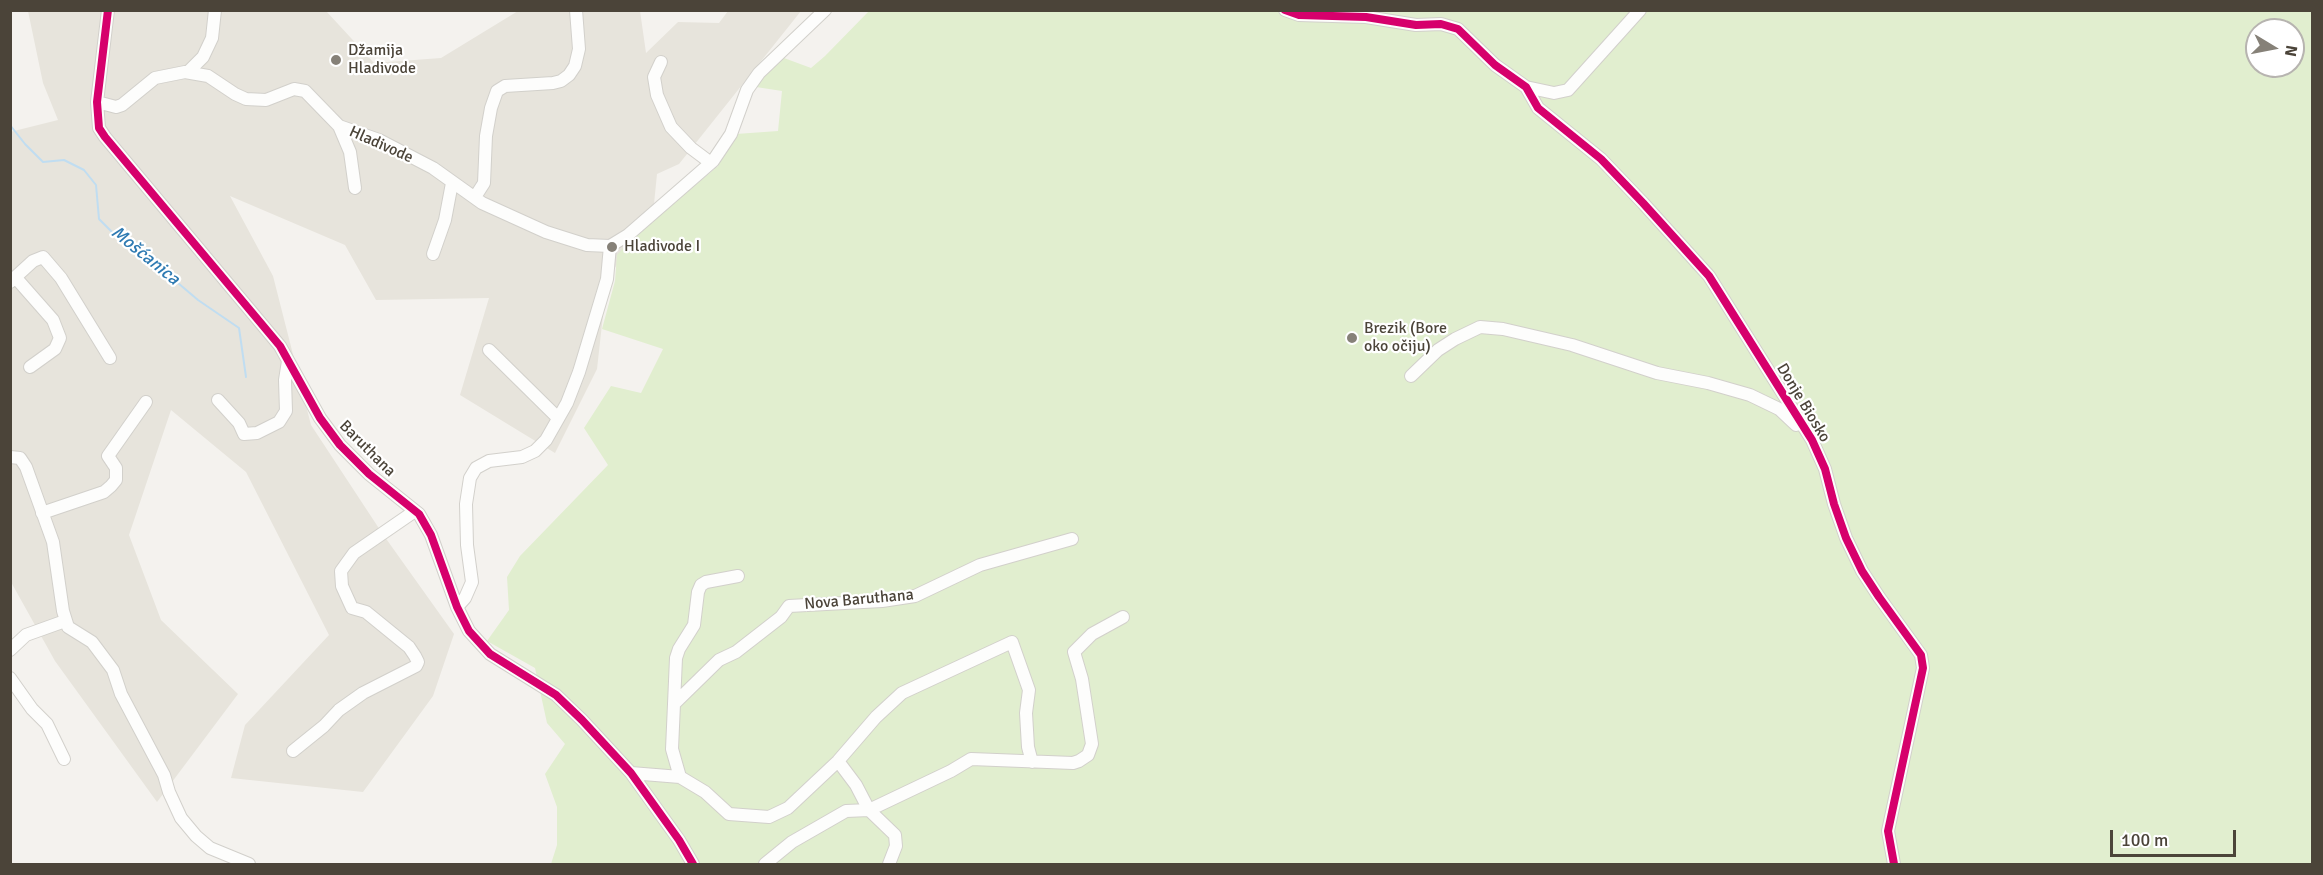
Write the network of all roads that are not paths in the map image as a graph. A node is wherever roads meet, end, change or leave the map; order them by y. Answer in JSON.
{"nodes":[{"id":1,"x":108,"y":10,"type":"edge"},
{"id":2,"x":214,"y":10,"type":"edge"},
{"id":3,"x":576,"y":10,"type":"edge"},
{"id":4,"x":825,"y":10,"type":"edge"},
{"id":5,"x":1286,"y":10,"type":"edge"},
{"id":6,"x":1640,"y":10,"type":"edge"},
{"id":7,"x":661,"y":62,"type":"dead end"},
{"id":8,"x":188,"y":72,"type":"junction"},
{"id":9,"x":1526,"y":87,"type":"junction"},
{"id":10,"x":97,"y":102,"type":"junction"},
{"id":11,"x":339,"y":126,"type":"junction"},
{"id":12,"x":711,"y":163,"type":"junction"},
{"id":13,"x":452,"y":183,"type":"junction"},
{"id":14,"x":355,"y":188,"type":"dead end"},
{"id":15,"x":475,"y":197,"type":"junction"},
{"id":16,"x":610,"y":246,"type":"junction"},
{"id":17,"x":433,"y":254,"type":"dead end"},
{"id":18,"x":13,"y":280,"type":"edge"},
{"id":19,"x":489,"y":350,"type":"dead end"},
{"id":20,"x":110,"y":358,"type":"dead end"},
{"id":21,"x":288,"y":361,"type":"junction"},
{"id":22,"x":30,"y":367,"type":"dead end"},
{"id":23,"x":1411,"y":376,"type":"dead end"},
{"id":24,"x":218,"y":400,"type":"dead end"},
{"id":25,"x":146,"y":402,"type":"dead end"},
{"id":26,"x":559,"y":416,"type":"junction"},
{"id":27,"x":1812,"y":440,"type":"junction"},
{"id":28,"x":10,"y":457,"type":"edge"},
{"id":29,"x":415,"y":511,"type":"junction"},
{"id":30,"x":42,"y":513,"type":"junction"},
{"id":31,"x":1072,"y":539,"type":"dead end"},
{"id":32,"x":738,"y":576,"type":"dead end"},
{"id":33,"x":457,"y":607,"type":"junction"},
{"id":34,"x":1123,"y":617,"type":"dead end"},
{"id":35,"x":65,"y":621,"type":"junction"},
{"id":36,"x":10,"y":650,"type":"edge"},
{"id":37,"x":10,"y":678,"type":"edge"},
{"id":38,"x":674,"y":704,"type":"junction"},
{"id":39,"x":293,"y":751,"type":"dead end"},
{"id":40,"x":64,"y":759,"type":"dead end"},
{"id":41,"x":838,"y":761,"type":"junction"},
{"id":42,"x":1032,"y":762,"type":"junction"},
{"id":43,"x":631,"y":774,"type":"junction"},
{"id":44,"x":680,"y":777,"type":"junction"},
{"id":45,"x":869,"y":810,"type":"junction"},
{"id":46,"x":249,"y":864,"type":"edge"},
{"id":47,"x":693,"y":864,"type":"edge"},
{"id":48,"x":765,"y":864,"type":"edge"},
{"id":49,"x":890,"y":864,"type":"edge"},
{"id":50,"x":1894,"y":864,"type":"edge"}],
"edges":[{"from":1,"to":10,"type":"street","name":"Baruthana"},
{"from":2,"to":8,"type":"street"},
{"from":3,"to":15,"type":"street"},
{"from":4,"to":12,"type":"street"},
{"from":5,"to":9,"type":"street"},
{"from":6,"to":9,"type":"street"},
{"from":7,"to":12,"type":"street"},
{"from":8,"to":10,"type":"street"},
{"from":8,"to":11,"type":"street","name":"Hladivode"},
{"from":9,"to":27,"type":"street","name":"Donje Biosko"},
{"from":10,"to":21,"type":"street","name":"Baruthana"},
{"from":11,"to":13,"type":"street","name":"Hladivode"},
{"from":11,"to":14,"type":"street"},
{"from":12,"to":16,"type":"street"},
{"from":13,"to":15,"type":"street","name":"Hladivode"},
{"from":13,"to":17,"type":"street"},
{"from":15,"to":16,"type":"street","name":"Hladivode"},
{"from":16,"to":26,"type":"street"},
{"from":18,"to":20,"type":"street"},
{"from":18,"to":22,"type":"street"},
{"from":19,"to":26,"type":"street"},
{"from":21,"to":24,"type":"street"},
{"from":21,"to":29,"type":"street","name":"Baruthana"},
{"from":23,"to":27,"type":"street"},
{"from":25,"to":30,"type":"street"},
{"from":26,"to":33,"type":"street"},
{"from":27,"to":50,"type":"street","name":"Donje Biosko"},
{"from":28,"to":30,"type":"street"},
{"from":29,"to":33,"type":"street","name":"Baruthana"},
{"from":29,"to":39,"type":"street"},
{"from":30,"to":35,"type":"street"},
{"from":31,"to":38,"type":"street","name":"Nova Baruthana"},
{"from":32,"to":38,"type":"street"},
{"from":33,"to":43,"type":"street","name":"Baruthana"},
{"from":34,"to":42,"type":"street"},
{"from":35,"to":36,"type":"street"},
{"from":35,"to":46,"type":"street"},
{"from":37,"to":40,"type":"street"},
{"from":38,"to":44,"type":"street"},
{"from":41,"to":42,"type":"street"},
{"from":41,"to":44,"type":"street"},
{"from":41,"to":45,"type":"street"},
{"from":42,"to":45,"type":"street"},
{"from":43,"to":44,"type":"street"},
{"from":43,"to":47,"type":"street","name":"Baruthana"},
{"from":45,"to":48,"type":"street"},
{"from":45,"to":49,"type":"street"}]}
